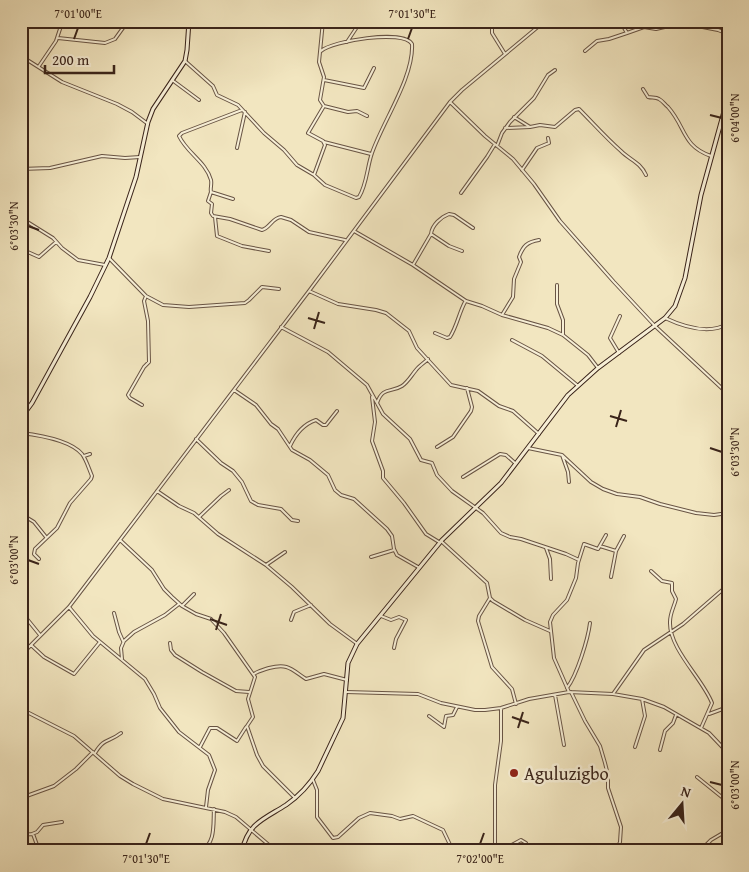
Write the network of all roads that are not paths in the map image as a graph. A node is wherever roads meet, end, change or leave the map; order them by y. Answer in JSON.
{"nodes":[{"id":1,"x":66,"y":21,"type":"edge"},
{"id":2,"x":128,"y":21,"type":"edge"},
{"id":3,"x":157,"y":21,"type":"edge"},
{"id":4,"x":323,"y":21,"type":"edge"},
{"id":5,"x":362,"y":21,"type":"edge"},
{"id":6,"x":492,"y":21,"type":"edge"},
{"id":7,"x":545,"y":21,"type":"edge"},
{"id":8,"x":620,"y":21,"type":"edge"},
{"id":9,"x":189,"y":23,"type":"edge"},
{"id":10,"x":627,"y":33,"type":"junction"},
{"id":11,"x":728,"y":34,"type":"edge"},
{"id":12,"x":58,"y":38,"type":"junction"},
{"id":13,"x":347,"y":42,"type":"junction"},
{"id":14,"x":585,"y":50,"type":"dead end"},
{"id":15,"x":321,"y":51,"type":"junction"},
{"id":16,"x":505,"y":54,"type":"junction"},
{"id":17,"x":21,"y":56,"type":"edge"},
{"id":18,"x":185,"y":61,"type":"junction"},
{"id":19,"x":39,"y":66,"type":"junction"},
{"id":20,"x":374,"y":68,"type":"dead end"},
{"id":21,"x":555,"y":70,"type":"dead end"},
{"id":22,"x":172,"y":80,"type":"junction"},
{"id":23,"x":324,"y":80,"type":"junction"},
{"id":24,"x":643,"y":88,"type":"dead end"},
{"id":25,"x":728,"y":97,"type":"edge"},
{"id":26,"x":199,"y":100,"type":"dead end"},
{"id":27,"x":450,"y":102,"type":"junction"},
{"id":28,"x":324,"y":106,"type":"junction"},
{"id":29,"x":242,"y":110,"type":"junction"},
{"id":30,"x":245,"y":112,"type":"junction"},
{"id":31,"x":367,"y":116,"type":"dead end"},
{"id":32,"x":514,"y":117,"type":"junction"},
{"id":33,"x":148,"y":124,"type":"junction"},
{"id":34,"x":530,"y":127,"type":"junction"},
{"id":35,"x":506,"y":128,"type":"junction"},
{"id":36,"x":548,"y":138,"type":"dead end"},
{"id":37,"x":324,"y":142,"type":"junction"},
{"id":38,"x":496,"y":145,"type":"junction"},
{"id":39,"x":237,"y":148,"type":"dead end"},
{"id":40,"x":371,"y":154,"type":"junction"},
{"id":41,"x":711,"y":156,"type":"junction"},
{"id":42,"x":140,"y":157,"type":"junction"},
{"id":43,"x":21,"y":169,"type":"edge"},
{"id":44,"x":522,"y":170,"type":"junction"},
{"id":45,"x":314,"y":175,"type":"junction"},
{"id":46,"x":646,"y":175,"type":"dead end"},
{"id":47,"x":211,"y":192,"type":"junction"},
{"id":48,"x":460,"y":193,"type":"dead end"},
{"id":49,"x":232,"y":199,"type":"dead end"},
{"id":50,"x":215,"y":216,"type":"junction"},
{"id":51,"x":21,"y":218,"type":"edge"},
{"id":52,"x":473,"y":228,"type":"dead end"},
{"id":53,"x":354,"y":231,"type":"junction"},
{"id":54,"x":431,"y":234,"type":"junction"},
{"id":55,"x":346,"y":240,"type":"junction"},
{"id":56,"x":539,"y":240,"type":"dead end"},
{"id":57,"x":56,"y":241,"type":"junction"},
{"id":58,"x":21,"y":249,"type":"edge"},
{"id":59,"x":269,"y":251,"type":"dead end"},
{"id":60,"x":462,"y":252,"type":"dead end"},
{"id":61,"x":109,"y":258,"type":"junction"},
{"id":62,"x":105,"y":265,"type":"junction"},
{"id":63,"x":413,"y":265,"type":"junction"},
{"id":64,"x":557,"y":285,"type":"dead end"},
{"id":65,"x":279,"y":289,"type":"dead end"},
{"id":66,"x":309,"y":291,"type":"junction"},
{"id":67,"x":146,"y":296,"type":"junction"},
{"id":68,"x":466,"y":301,"type":"junction"},
{"id":69,"x":502,"y":315,"type":"junction"},
{"id":70,"x":620,"y":316,"type":"dead end"},
{"id":71,"x":665,"y":318,"type":"junction"},
{"id":72,"x":728,"y":324,"type":"edge"},
{"id":73,"x":655,"y":326,"type":"junction"},
{"id":74,"x":281,"y":327,"type":"junction"},
{"id":75,"x":435,"y":333,"type":"dead end"},
{"id":76,"x":563,"y":335,"type":"junction"},
{"id":77,"x":512,"y":340,"type":"dead end"},
{"id":78,"x":619,"y":353,"type":"junction"},
{"id":79,"x":428,"y":359,"type":"junction"},
{"id":80,"x":598,"y":368,"type":"junction"},
{"id":81,"x":577,"y":386,"type":"junction"},
{"id":82,"x":467,"y":388,"type":"junction"},
{"id":83,"x":234,"y":390,"type":"junction"},
{"id":84,"x":371,"y":394,"type":"junction"},
{"id":85,"x":728,"y":394,"type":"edge"},
{"id":86,"x":377,"y":403,"type":"junction"},
{"id":87,"x":142,"y":405,"type":"dead end"},
{"id":88,"x":337,"y":411,"type":"dead end"},
{"id":89,"x":23,"y":413,"type":"edge"},
{"id":90,"x":21,"y":418,"type":"edge"},
{"id":91,"x":21,"y":433,"type":"edge"},
{"id":92,"x":539,"y":434,"type":"junction"},
{"id":93,"x":196,"y":439,"type":"junction"},
{"id":94,"x":290,"y":446,"type":"junction"},
{"id":95,"x":437,"y":447,"type":"dead end"},
{"id":96,"x":528,"y":448,"type":"junction"},
{"id":97,"x":90,"y":454,"type":"dead end"},
{"id":98,"x":562,"y":455,"type":"junction"},
{"id":99,"x":84,"y":456,"type":"junction"},
{"id":100,"x":516,"y":464,"type":"junction"},
{"id":101,"x":462,"y":477,"type":"dead end"},
{"id":102,"x":569,"y":482,"type":"dead end"},
{"id":103,"x":229,"y":490,"type":"dead end"},
{"id":104,"x":157,"y":491,"type":"junction"},
{"id":105,"x":476,"y":508,"type":"junction"},
{"id":106,"x":728,"y":513,"type":"edge"},
{"id":107,"x":21,"y":514,"type":"edge"},
{"id":108,"x":199,"y":518,"type":"junction"},
{"id":109,"x":298,"y":521,"type":"dead end"},
{"id":110,"x":606,"y":535,"type":"dead end"},
{"id":111,"x":624,"y":536,"type":"dead end"},
{"id":112,"x":47,"y":538,"type":"junction"},
{"id":113,"x":120,"y":540,"type":"junction"},
{"id":114,"x":440,"y":542,"type":"junction"},
{"id":115,"x":600,"y":546,"type":"junction"},
{"id":116,"x":546,"y":548,"type":"junction"},
{"id":117,"x":394,"y":550,"type":"junction"},
{"id":118,"x":616,"y":551,"type":"junction"},
{"id":119,"x":286,"y":552,"type":"dead end"},
{"id":120,"x":371,"y":557,"type":"dead end"},
{"id":121,"x":39,"y":559,"type":"dead end"},
{"id":122,"x":580,"y":560,"type":"junction"},
{"id":123,"x":266,"y":565,"type":"junction"},
{"id":124,"x":418,"y":568,"type":"junction"},
{"id":125,"x":651,"y":571,"type":"dead end"},
{"id":126,"x":611,"y":577,"type":"dead end"},
{"id":127,"x":550,"y":579,"type":"dead end"},
{"id":128,"x":728,"y":585,"type":"edge"},
{"id":129,"x":194,"y":594,"type":"dead end"},
{"id":130,"x":490,"y":598,"type":"junction"},
{"id":131,"x":179,"y":604,"type":"junction"},
{"id":132,"x":311,"y":605,"type":"junction"},
{"id":133,"x":68,"y":606,"type":"junction"},
{"id":134,"x":182,"y":606,"type":"junction"},
{"id":135,"x":114,"y":613,"type":"dead end"},
{"id":136,"x":379,"y":615,"type":"junction"},
{"id":137,"x":27,"y":619,"type":"dead end"},
{"id":138,"x":291,"y":620,"type":"dead end"},
{"id":139,"x":590,"y":623,"type":"dead end"},
{"id":140,"x":550,"y":631,"type":"junction"},
{"id":141,"x":671,"y":632,"type":"junction"},
{"id":142,"x":40,"y":635,"type":"junction"},
{"id":143,"x":124,"y":641,"type":"junction"},
{"id":144,"x":100,"y":642,"type":"junction"},
{"id":145,"x":170,"y":643,"type":"dead end"},
{"id":146,"x":357,"y":644,"type":"junction"},
{"id":147,"x":31,"y":645,"type":"junction"},
{"id":148,"x":394,"y":648,"type":"dead end"},
{"id":149,"x":21,"y":655,"type":"edge"},
{"id":150,"x":122,"y":659,"type":"junction"},
{"id":151,"x":254,"y":674,"type":"junction"},
{"id":152,"x":347,"y":680,"type":"junction"},
{"id":153,"x":567,"y":688,"type":"junction"},
{"id":154,"x":250,"y":692,"type":"junction"},
{"id":155,"x":346,"y":692,"type":"junction"},
{"id":156,"x":570,"y":692,"type":"junction"},
{"id":157,"x":555,"y":694,"type":"junction"},
{"id":158,"x":613,"y":694,"type":"junction"},
{"id":159,"x":642,"y":698,"type":"junction"},
{"id":160,"x":516,"y":704,"type":"junction"},
{"id":161,"x":457,"y":707,"type":"junction"},
{"id":162,"x":728,"y":707,"type":"edge"},
{"id":163,"x":501,"y":708,"type":"junction"},
{"id":164,"x":21,"y":710,"type":"edge"},
{"id":165,"x":676,"y":714,"type":"junction"},
{"id":166,"x":428,"y":716,"type":"dead end"},
{"id":167,"x":707,"y":716,"type":"junction"},
{"id":168,"x":247,"y":726,"type":"junction"},
{"id":169,"x":701,"y":728,"type":"junction"},
{"id":170,"x":121,"y":733,"type":"dead end"},
{"id":171,"x":564,"y":745,"type":"dead end"},
{"id":172,"x":200,"y":747,"type":"junction"},
{"id":173,"x":635,"y":747,"type":"dead end"},
{"id":174,"x":660,"y":750,"type":"dead end"},
{"id":175,"x":94,"y":752,"type":"junction"},
{"id":176,"x":728,"y":753,"type":"edge"},
{"id":177,"x":697,"y":777,"type":"dead end"},
{"id":178,"x":313,"y":780,"type":"junction"},
{"id":179,"x":21,"y":798,"type":"edge"},
{"id":180,"x":294,"y":798,"type":"junction"},
{"id":181,"x":728,"y":802,"type":"edge"},
{"id":182,"x":206,"y":807,"type":"junction"},
{"id":183,"x":214,"y":809,"type":"junction"},
{"id":184,"x":62,"y":822,"type":"dead end"},
{"id":185,"x":251,"y":830,"type":"junction"},
{"id":186,"x":728,"y":830,"type":"edge"},
{"id":187,"x":32,"y":834,"type":"junction"},
{"id":188,"x":21,"y":835,"type":"edge"},
{"id":189,"x":41,"y":851,"type":"edge"},
{"id":190,"x":201,"y":851,"type":"edge"},
{"id":191,"x":242,"y":851,"type":"edge"},
{"id":192,"x":276,"y":851,"type":"edge"},
{"id":193,"x":453,"y":851,"type":"edge"},
{"id":194,"x":496,"y":851,"type":"edge"},
{"id":195,"x":501,"y":851,"type":"edge"},
{"id":196,"x":529,"y":851,"type":"edge"},
{"id":197,"x":616,"y":851,"type":"edge"},
{"id":198,"x":700,"y":851,"type":"edge"}],
"edges":[{"from":1,"to":12,"type":"street"},
{"from":2,"to":12,"type":"street"},
{"from":3,"to":9,"type":"street"},
{"from":4,"to":15,"type":"street"},
{"from":5,"to":13,"type":"street"},
{"from":6,"to":16,"type":"street"},
{"from":7,"to":16,"type":"street"},
{"from":8,"to":10,"type":"street"},
{"from":9,"to":18,"type":"main road"},
{"from":10,"to":11,"type":"street"},
{"from":10,"to":14,"type":"street"},
{"from":12,"to":19,"type":"street"},
{"from":13,"to":15,"type":"street"},
{"from":13,"to":40,"type":"street"},
{"from":15,"to":23,"type":"street"},
{"from":16,"to":27,"type":"street"},
{"from":17,"to":19,"type":"street"},
{"from":18,"to":22,"type":"main road"},
{"from":18,"to":29,"type":"street"},
{"from":19,"to":33,"type":"street"},
{"from":20,"to":23,"type":"street"},
{"from":21,"to":32,"type":"street"},
{"from":22,"to":26,"type":"street"},
{"from":22,"to":33,"type":"main road"},
{"from":23,"to":28,"type":"street"},
{"from":24,"to":41,"type":"street"},
{"from":25,"to":41,"type":"main road"},
{"from":27,"to":38,"type":"street"},
{"from":27,"to":53,"type":"street"},
{"from":28,"to":31,"type":"street"},
{"from":28,"to":37,"type":"street"},
{"from":29,"to":30,"type":"street"},
{"from":29,"to":47,"type":"street"},
{"from":30,"to":39,"type":"street"},
{"from":30,"to":45,"type":"street"},
{"from":32,"to":34,"type":"street"},
{"from":32,"to":35,"type":"street"},
{"from":33,"to":42,"type":"main road"},
{"from":34,"to":35,"type":"street"},
{"from":34,"to":46,"type":"street"},
{"from":35,"to":38,"type":"street"},
{"from":36,"to":44,"type":"street"},
{"from":37,"to":40,"type":"street"},
{"from":37,"to":45,"type":"street"},
{"from":38,"to":44,"type":"street"},
{"from":38,"to":48,"type":"street"},
{"from":40,"to":45,"type":"street"},
{"from":41,"to":71,"type":"main road"},
{"from":42,"to":43,"type":"street"},
{"from":42,"to":61,"type":"main road"},
{"from":44,"to":73,"type":"street"},
{"from":47,"to":49,"type":"street"},
{"from":47,"to":50,"type":"street"},
{"from":50,"to":55,"type":"street"},
{"from":50,"to":59,"type":"street"},
{"from":51,"to":57,"type":"street"},
{"from":52,"to":54,"type":"street"},
{"from":53,"to":55,"type":"street"},
{"from":53,"to":63,"type":"street"},
{"from":54,"to":60,"type":"street"},
{"from":54,"to":63,"type":"street"},
{"from":55,"to":66,"type":"street"},
{"from":56,"to":69,"type":"street"},
{"from":57,"to":58,"type":"street"},
{"from":57,"to":62,"type":"street"},
{"from":61,"to":62,"type":"main road"},
{"from":61,"to":67,"type":"street"},
{"from":62,"to":89,"type":"main road"},
{"from":63,"to":68,"type":"street"},
{"from":64,"to":76,"type":"street"},
{"from":65,"to":67,"type":"street"},
{"from":66,"to":74,"type":"street"},
{"from":66,"to":79,"type":"street"},
{"from":67,"to":87,"type":"street"},
{"from":68,"to":69,"type":"street"},
{"from":68,"to":75,"type":"street"},
{"from":69,"to":76,"type":"street"},
{"from":70,"to":78,"type":"street"},
{"from":71,"to":72,"type":"street"},
{"from":71,"to":73,"type":"main road"},
{"from":73,"to":78,"type":"main road"},
{"from":73,"to":85,"type":"street"},
{"from":74,"to":83,"type":"street"},
{"from":74,"to":84,"type":"street"},
{"from":76,"to":80,"type":"street"},
{"from":77,"to":81,"type":"street"},
{"from":78,"to":80,"type":"main road"},
{"from":79,"to":82,"type":"street"},
{"from":79,"to":86,"type":"street"},
{"from":80,"to":81,"type":"main road"},
{"from":81,"to":92,"type":"main road"},
{"from":82,"to":92,"type":"street"},
{"from":82,"to":95,"type":"street"},
{"from":83,"to":93,"type":"street"},
{"from":83,"to":94,"type":"street"},
{"from":84,"to":86,"type":"street"},
{"from":84,"to":114,"type":"street"},
{"from":86,"to":105,"type":"street"},
{"from":88,"to":94,"type":"street"},
{"from":89,"to":90,"type":"main road"},
{"from":91,"to":99,"type":"street"},
{"from":92,"to":96,"type":"main road"},
{"from":93,"to":104,"type":"street"},
{"from":93,"to":109,"type":"street"},
{"from":94,"to":117,"type":"street"},
{"from":96,"to":98,"type":"street"},
{"from":96,"to":100,"type":"main road"},
{"from":97,"to":99,"type":"street"},
{"from":98,"to":102,"type":"street"},
{"from":98,"to":106,"type":"street"},
{"from":99,"to":112,"type":"street"},
{"from":100,"to":101,"type":"street"},
{"from":100,"to":105,"type":"main road"},
{"from":103,"to":108,"type":"street"},
{"from":104,"to":108,"type":"street"},
{"from":104,"to":113,"type":"street"},
{"from":105,"to":114,"type":"main road"},
{"from":105,"to":116,"type":"street"},
{"from":107,"to":112,"type":"street"},
{"from":108,"to":123,"type":"street"},
{"from":110,"to":115,"type":"street"},
{"from":111,"to":118,"type":"street"},
{"from":112,"to":121,"type":"street"},
{"from":113,"to":131,"type":"street"},
{"from":113,"to":133,"type":"street"},
{"from":114,"to":124,"type":"main road"},
{"from":114,"to":130,"type":"street"},
{"from":115,"to":118,"type":"street"},
{"from":115,"to":122,"type":"street"},
{"from":116,"to":122,"type":"street"},
{"from":116,"to":127,"type":"street"},
{"from":117,"to":120,"type":"street"},
{"from":117,"to":124,"type":"street"},
{"from":118,"to":126,"type":"street"},
{"from":119,"to":123,"type":"street"},
{"from":122,"to":140,"type":"street"},
{"from":123,"to":132,"type":"street"},
{"from":124,"to":136,"type":"main road"},
{"from":125,"to":141,"type":"street"},
{"from":128,"to":141,"type":"street"},
{"from":129,"to":134,"type":"street"},
{"from":130,"to":140,"type":"street"},
{"from":130,"to":160,"type":"street"},
{"from":131,"to":134,"type":"street"},
{"from":131,"to":143,"type":"street"},
{"from":132,"to":138,"type":"street"},
{"from":132,"to":146,"type":"street"},
{"from":133,"to":142,"type":"street"},
{"from":133,"to":144,"type":"street"},
{"from":134,"to":151,"type":"street"},
{"from":135,"to":143,"type":"street"},
{"from":136,"to":146,"type":"main road"},
{"from":136,"to":148,"type":"street"},
{"from":137,"to":142,"type":"street"},
{"from":139,"to":153,"type":"street"},
{"from":140,"to":153,"type":"street"},
{"from":141,"to":158,"type":"street"},
{"from":141,"to":167,"type":"street"},
{"from":142,"to":147,"type":"street"},
{"from":143,"to":150,"type":"street"},
{"from":144,"to":147,"type":"street"},
{"from":144,"to":150,"type":"street"},
{"from":145,"to":154,"type":"street"},
{"from":146,"to":152,"type":"main road"},
{"from":147,"to":149,"type":"street"},
{"from":150,"to":172,"type":"street"},
{"from":151,"to":152,"type":"street"},
{"from":151,"to":154,"type":"street"},
{"from":152,"to":155,"type":"main road"},
{"from":153,"to":156,"type":"street"},
{"from":154,"to":168,"type":"street"},
{"from":155,"to":161,"type":"street"},
{"from":155,"to":178,"type":"main road"},
{"from":156,"to":157,"type":"street"},
{"from":156,"to":158,"type":"street"},
{"from":156,"to":197,"type":"street"},
{"from":157,"to":160,"type":"street"},
{"from":157,"to":171,"type":"street"},
{"from":158,"to":159,"type":"street"},
{"from":159,"to":165,"type":"street"},
{"from":159,"to":173,"type":"street"},
{"from":160,"to":163,"type":"street"},
{"from":161,"to":163,"type":"street"},
{"from":161,"to":166,"type":"street"},
{"from":162,"to":167,"type":"street"},
{"from":163,"to":194,"type":"street"},
{"from":164,"to":175,"type":"street"},
{"from":165,"to":169,"type":"street"},
{"from":165,"to":174,"type":"street"},
{"from":167,"to":169,"type":"street"},
{"from":168,"to":172,"type":"street"},
{"from":168,"to":180,"type":"street"},
{"from":169,"to":176,"type":"street"},
{"from":170,"to":175,"type":"street"},
{"from":172,"to":182,"type":"street"},
{"from":175,"to":179,"type":"street"},
{"from":175,"to":182,"type":"street"},
{"from":177,"to":181,"type":"street"},
{"from":178,"to":180,"type":"main road"},
{"from":178,"to":193,"type":"street"},
{"from":180,"to":185,"type":"main road"},
{"from":182,"to":183,"type":"street"},
{"from":183,"to":185,"type":"street"},
{"from":183,"to":190,"type":"street"},
{"from":184,"to":187,"type":"street"},
{"from":185,"to":191,"type":"main road"},
{"from":185,"to":192,"type":"street"},
{"from":186,"to":198,"type":"street"},
{"from":187,"to":188,"type":"street"},
{"from":187,"to":189,"type":"street"},
{"from":195,"to":196,"type":"street"}]}
